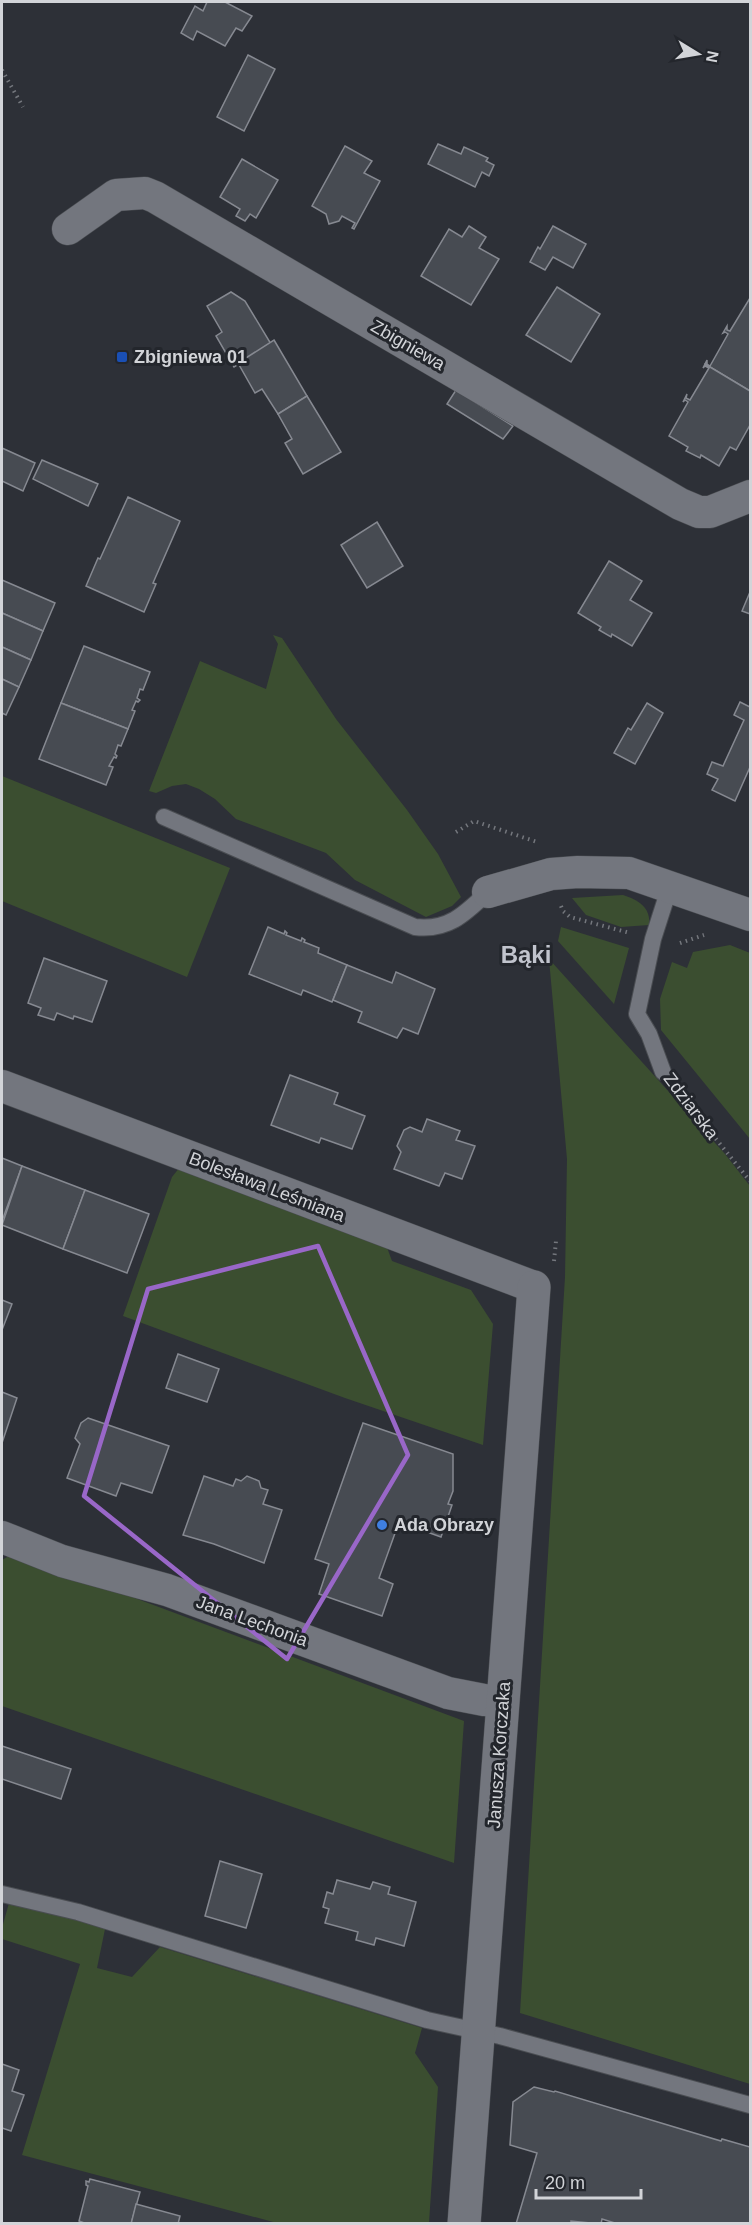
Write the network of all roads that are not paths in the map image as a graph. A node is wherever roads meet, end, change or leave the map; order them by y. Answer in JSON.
{"nodes":[{"id":1,"x":68,"y":229,"type":"dead end"},
{"id":2,"x":750,"y":496,"type":"edge"},
{"id":3,"x":164,"y":818,"type":"dead end"},
{"id":4,"x":670,"y":886,"type":"junction"},
{"id":5,"x":488,"y":891,"type":"joint"},
{"id":6,"x":750,"y":915,"type":"edge"},
{"id":7,"x":663,"y":1072,"type":"road end"},
{"id":8,"x":2,"y":1086,"type":"edge"},
{"id":9,"x":534,"y":1287,"type":"joint"},
{"id":10,"x":2,"y":1537,"type":"edge"},
{"id":11,"x":502,"y":1701,"type":"junction"},
{"id":12,"x":2,"y":1894,"type":"edge"},
{"id":13,"x":478,"y":2031,"type":"junction"},
{"id":14,"x":750,"y":2105,"type":"edge"},
{"id":15,"x":464,"y":2223,"type":"edge"}],
"edges":[{"from":1,"to":2,"type":"street","name":"Zbigniewa"},
{"from":3,"to":5,"type":"lane"},
{"from":4,"to":5,"type":"street"},
{"from":4,"to":6,"type":"street"},
{"from":4,"to":7,"type":"lane","name":"Zdziarska"},
{"from":8,"to":9,"type":"street","name":"Bolesława Leśmiana"},
{"from":9,"to":11,"type":"street","name":"Janusza Korczaka"},
{"from":10,"to":11,"type":"street","name":"Jana Lechonia"},
{"from":11,"to":13,"type":"street","name":"Janusza Korczaka"},
{"from":12,"to":13,"type":"lane"},
{"from":13,"to":14,"type":"lane"},
{"from":13,"to":15,"type":"street","name":"Janusza Korczaka"}]}
